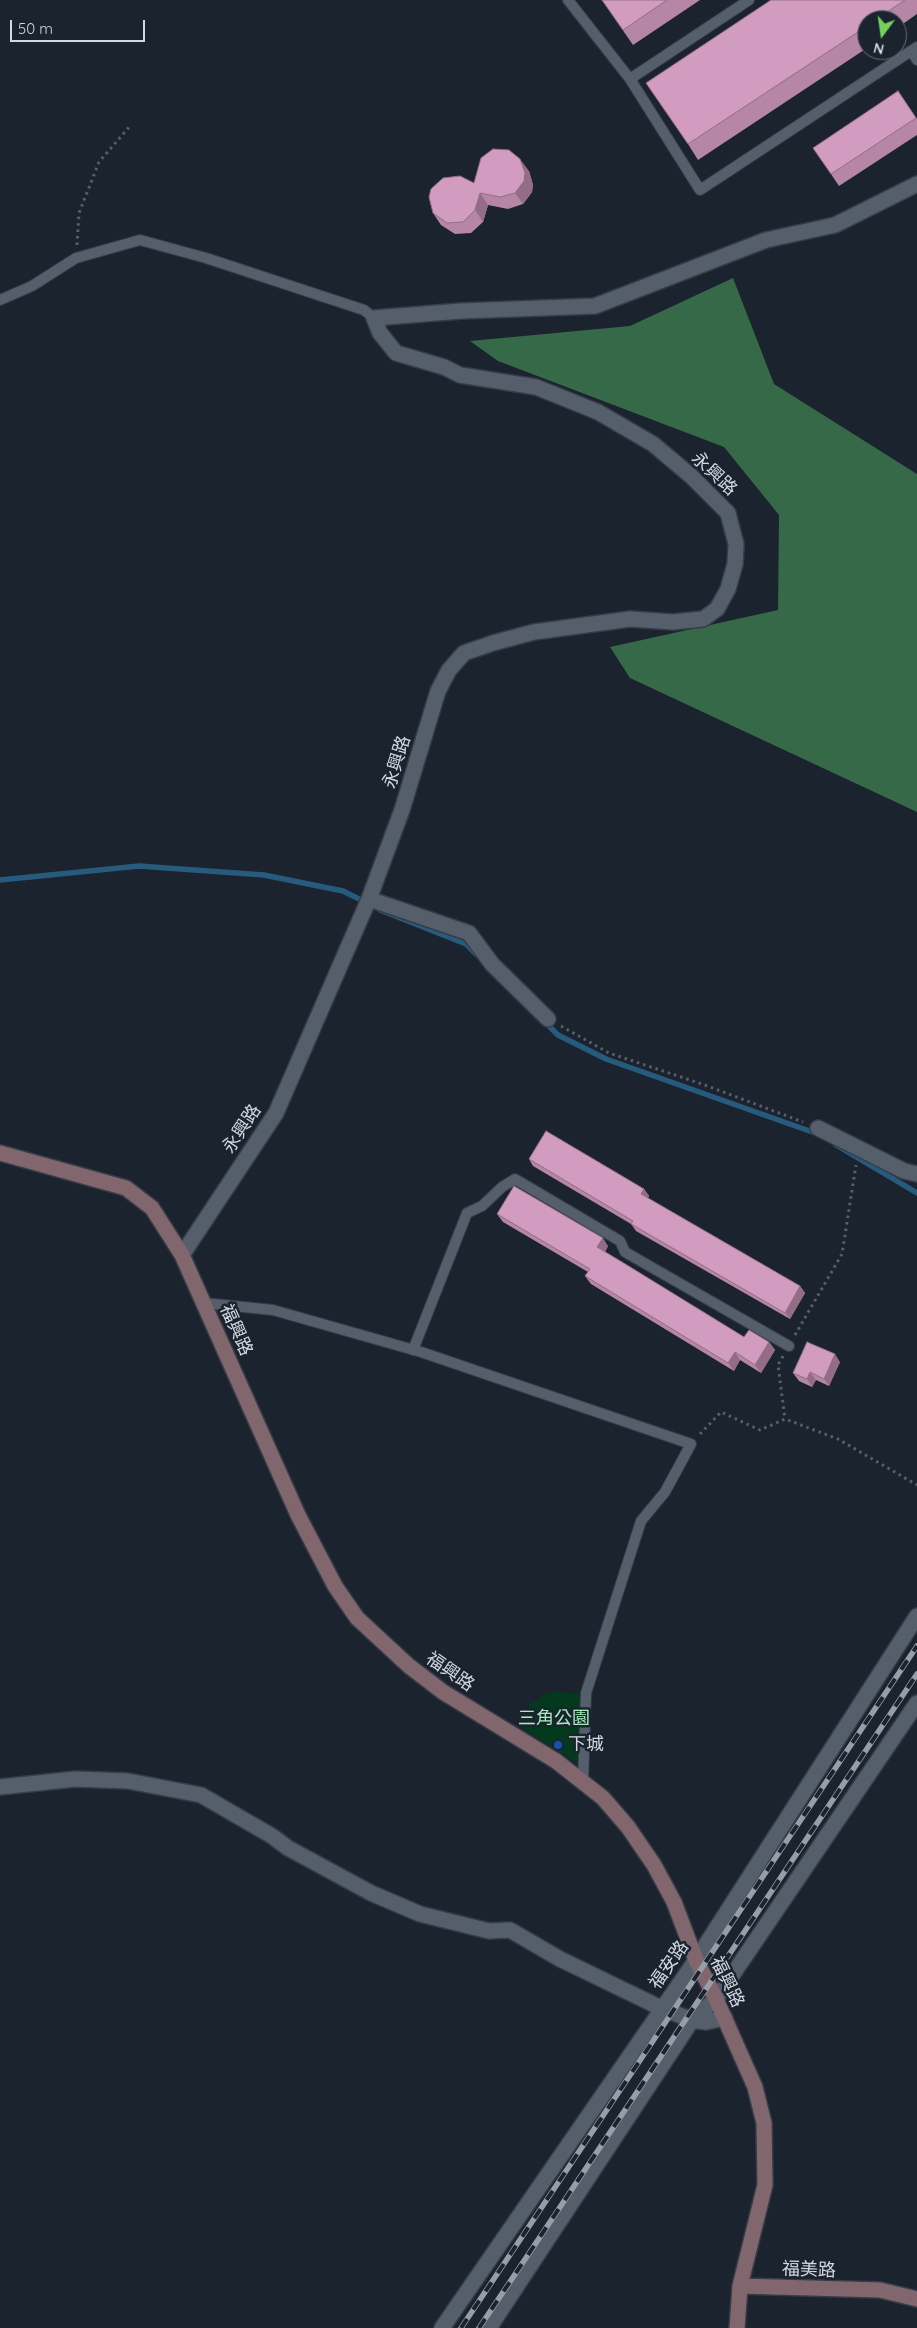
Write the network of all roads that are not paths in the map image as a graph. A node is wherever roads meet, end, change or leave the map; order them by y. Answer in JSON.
{"nodes":[{"id":1,"x":568,"y":0,"type":"edge"},
{"id":2,"x":748,"y":0,"type":"edge"},
{"id":3,"x":915,"y":52,"type":"edge"},
{"id":4,"x":630,"y":79,"type":"junction"},
{"id":5,"x":917,"y":184,"type":"edge"},
{"id":6,"x":0,"y":300,"type":"edge"},
{"id":7,"x":374,"y":318,"type":"junction"},
{"id":8,"x":369,"y":899,"type":"junction"},
{"id":9,"x":548,"y":1019,"type":"road end"},
{"id":10,"x":818,"y":1128,"type":"road end"},
{"id":11,"x":0,"y":1153,"type":"edge"},
{"id":12,"x":917,"y":1174,"type":"edge"},
{"id":13,"x":182,"y":1255,"type":"junction"},
{"id":14,"x":204,"y":1303,"type":"junction"},
{"id":15,"x":789,"y":1346,"type":"road end"},
{"id":16,"x":413,"y":1350,"type":"junction"},
{"id":17,"x":917,"y":1616,"type":"edge"},
{"id":18,"x":917,"y":1703,"type":"edge"},
{"id":19,"x":583,"y":1782,"type":"junction"},
{"id":20,"x":0,"y":1787,"type":"edge"},
{"id":21,"x":696,"y":1960,"type":"junction"},
{"id":22,"x":716,"y":1999,"type":"junction"},
{"id":23,"x":661,"y":2008,"type":"junction"},
{"id":24,"x":725,"y":2018,"type":"junction"},
{"id":25,"x":692,"y":2020,"type":"junction"},
{"id":26,"x":740,"y":2286,"type":"junction"},
{"id":27,"x":917,"y":2299,"type":"edge"},
{"id":28,"x":442,"y":2328,"type":"edge"},
{"id":29,"x":489,"y":2328,"type":"edge"},
{"id":30,"x":737,"y":2328,"type":"edge"}],
"edges":[{"from":1,"to":4,"type":"lane"},
{"from":2,"to":4,"type":"lane"},
{"from":3,"to":4,"type":"lane"},
{"from":5,"to":7,"type":"street"},
{"from":6,"to":7,"type":"lane"},
{"from":7,"to":8,"type":"street","name":"永興路"},
{"from":8,"to":9,"type":"street"},
{"from":8,"to":13,"type":"street","name":"永興路"},
{"from":10,"to":12,"type":"street"},
{"from":11,"to":13,"type":"street","name":"福興路"},
{"from":13,"to":14,"type":"street","name":"福興路"},
{"from":14,"to":16,"type":"lane"},
{"from":14,"to":19,"type":"street","name":"福興路"},
{"from":15,"to":16,"type":"lane"},
{"from":16,"to":19,"type":"lane"},
{"from":17,"to":21,"type":"street","name":"福安路"},
{"from":18,"to":22,"type":"street"},
{"from":19,"to":21,"type":"street","name":"福興路"},
{"from":20,"to":23,"type":"street"},
{"from":21,"to":22,"type":"street","name":"福興路"},
{"from":21,"to":23,"type":"street","name":"福安路"},
{"from":22,"to":24,"type":"street","name":"福興路"},
{"from":22,"to":25,"type":"street"},
{"from":23,"to":25,"type":"street"},
{"from":23,"to":28,"type":"street","name":"福安路"},
{"from":24,"to":25,"type":"street"},
{"from":24,"to":26,"type":"street","name":"福興路"},
{"from":25,"to":29,"type":"street"},
{"from":26,"to":27,"type":"street","name":"福美路"},
{"from":26,"to":30,"type":"street"}]}
